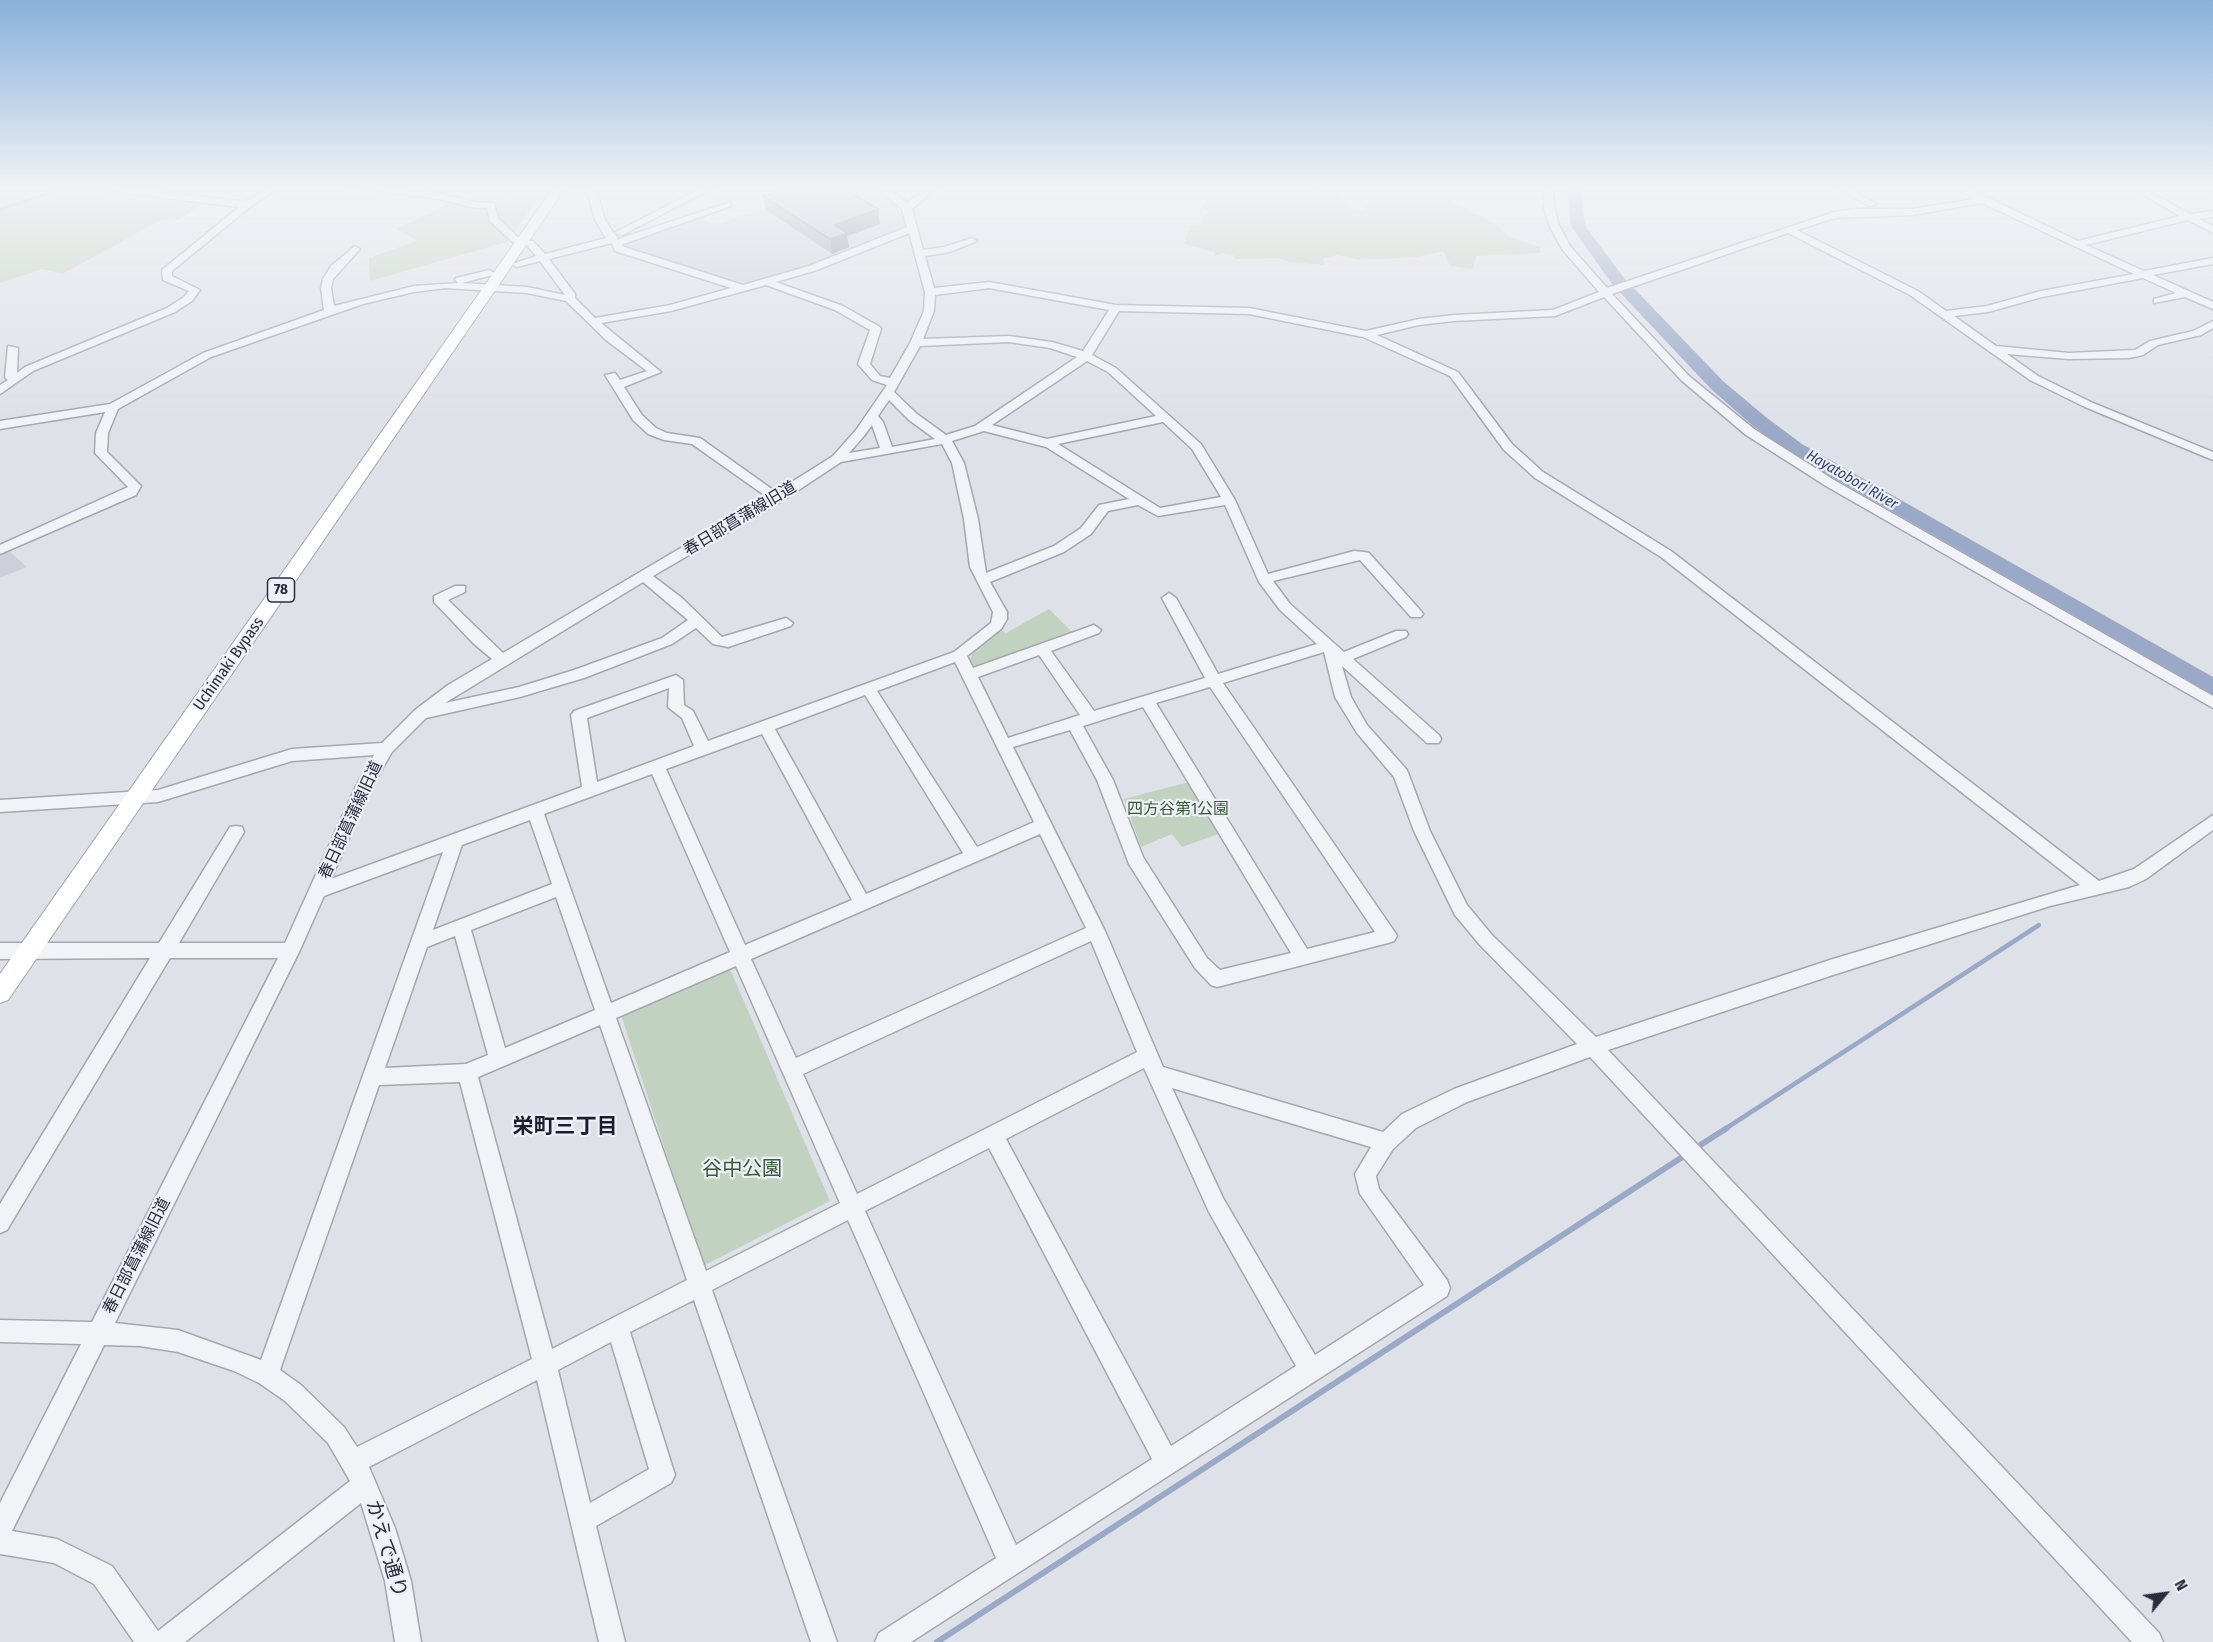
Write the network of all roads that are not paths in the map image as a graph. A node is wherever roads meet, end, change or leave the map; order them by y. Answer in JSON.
{"nodes":[{"id":1,"x":175,"y":264,"type":"edge"},
{"id":2,"x":340,"y":264,"type":"edge"},
{"id":3,"x":506,"y":264,"type":"edge"},
{"id":4,"x":547,"y":264,"type":"edge"},
{"id":5,"x":660,"y":264,"type":"edge"},
{"id":6,"x":824,"y":264,"type":"edge"},
{"id":7,"x":923,"y":264,"type":"edge"},
{"id":8,"x":1581,"y":264,"type":"edge"},
{"id":9,"x":1686,"y":264,"type":"edge"},
{"id":10,"x":1857,"y":264,"type":"edge"},
{"id":11,"x":2119,"y":264,"type":"edge"},
{"id":12,"x":2200,"y":264,"type":"edge"},
{"id":13,"x":2143,"y":275,"type":"junction"},
{"id":14,"x":490,"y":280,"type":"junction"},
{"id":15,"x":766,"y":282,"type":"junction"},
{"id":16,"x":742,"y":288,"type":"junction"},
{"id":17,"x":930,"y":292,"type":"junction"},
{"id":18,"x":1607,"y":293,"type":"junction"},
{"id":19,"x":2186,"y":294,"type":"junction"},
{"id":20,"x":570,"y":299,"type":"junction"},
{"id":21,"x":2158,"y":301,"type":"dead end"},
{"id":22,"x":2213,"y":306,"type":"edge"},
{"id":23,"x":1116,"y":308,"type":"junction"},
{"id":24,"x":329,"y":311,"type":"junction"},
{"id":25,"x":1944,"y":314,"type":"junction"},
{"id":26,"x":594,"y":321,"type":"junction"},
{"id":27,"x":2213,"y":324,"type":"edge"},
{"id":28,"x":1366,"y":333,"type":"junction"},
{"id":29,"x":916,"y":343,"type":"junction"},
{"id":30,"x":12,"y":348,"type":"dead end"},
{"id":31,"x":1992,"y":349,"type":"junction"},
{"id":32,"x":1086,"y":356,"type":"junction"},
{"id":33,"x":5,"y":364,"type":"edge"},
{"id":34,"x":15,"y":377,"type":"junction"},
{"id":35,"x":891,"y":388,"type":"junction"},
{"id":36,"x":0,"y":391,"type":"edge"},
{"id":37,"x":114,"y":407,"type":"junction"},
{"id":38,"x":872,"y":417,"type":"junction"},
{"id":39,"x":1166,"y":418,"type":"junction"},
{"id":40,"x":0,"y":425,"type":"edge"},
{"id":41,"x":982,"y":427,"type":"junction"},
{"id":42,"x":946,"y":441,"type":"junction"},
{"id":43,"x":1046,"y":443,"type":"junction"},
{"id":44,"x":887,"y":451,"type":"junction"},
{"id":45,"x":2213,"y":456,"type":"edge"},
{"id":46,"x":837,"y":459,"type":"junction"},
{"id":47,"x":777,"y":498,"type":"junction"},
{"id":48,"x":1229,"y":500,"type":"junction"},
{"id":49,"x":1140,"y":501,"type":"junction"},
{"id":50,"x":0,"y":550,"type":"edge"},
{"id":51,"x":644,"y":576,"type":"junction"},
{"id":52,"x":1264,"y":579,"type":"junction"},
{"id":53,"x":982,"y":580,"type":"junction"},
{"id":54,"x":460,"y":589,"type":"dead end"},
{"id":55,"x":1169,"y":598,"type":"dead end"},
{"id":56,"x":1416,"y":614,"type":"dead end"},
{"id":57,"x":697,"y":620,"type":"junction"},
{"id":58,"x":786,"y":623,"type":"dead end"},
{"id":59,"x":1094,"y":630,"type":"dead end"},
{"id":60,"x":1401,"y":634,"type":"dead end"},
{"id":61,"x":1329,"y":645,"type":"junction"},
{"id":62,"x":1042,"y":649,"type":"junction"},
{"id":63,"x":959,"y":655,"type":"junction"},
{"id":64,"x":1342,"y":658,"type":"junction"},
{"id":65,"x":501,"y":659,"type":"junction"},
{"id":66,"x":969,"y":675,"type":"junction"},
{"id":67,"x":1215,"y":682,"type":"junction"},
{"id":68,"x":869,"y":690,"type":"junction"},
{"id":69,"x":1148,"y":702,"type":"junction"},
{"id":70,"x":2213,"y":703,"type":"edge"},
{"id":71,"x":420,"y":714,"type":"junction"},
{"id":72,"x":1091,"y":719,"type":"junction"},
{"id":73,"x":1074,"y":724,"type":"junction"},
{"id":74,"x":766,"y":728,"type":"junction"},
{"id":75,"x":1432,"y":739,"type":"dead end"},
{"id":76,"x":1002,"y":745,"type":"junction"},
{"id":77,"x":386,"y":748,"type":"junction"},
{"id":78,"x":704,"y":750,"type":"junction"},
{"id":79,"x":657,"y":767,"type":"junction"},
{"id":80,"x":591,"y":791,"type":"junction"},
{"id":81,"x":135,"y":799,"type":"junction"},
{"id":82,"x":0,"y":806,"type":"edge"},
{"id":83,"x":535,"y":811,"type":"junction"},
{"id":84,"x":2213,"y":821,"type":"edge"},
{"id":85,"x":1042,"y":826,"type":"junction"},
{"id":86,"x":236,"y":832,"type":"dead end"},
{"id":87,"x":455,"y":841,"type":"junction"},
{"id":88,"x":973,"y":855,"type":"junction"},
{"id":89,"x":562,"y":887,"type":"junction"},
{"id":90,"x":2098,"y":889,"type":"junction"},
{"id":91,"x":318,"y":891,"type":"junction"},
{"id":92,"x":862,"y":903,"type":"junction"},
{"id":93,"x":461,"y":926,"type":"junction"},
{"id":94,"x":1096,"y":931,"type":"junction"},
{"id":95,"x":418,"y":943,"type":"junction"},
{"id":96,"x":30,"y":950,"type":"junction"},
{"id":97,"x":291,"y":950,"type":"junction"},
{"id":98,"x":0,"y":951,"type":"edge"},
{"id":99,"x":165,"y":951,"type":"junction"},
{"id":100,"x":740,"y":956,"type":"junction"},
{"id":101,"x":1302,"y":956,"type":"junction"},
{"id":102,"x":0,"y":993,"type":"edge"},
{"id":103,"x":607,"y":1013,"type":"junction"},
{"id":104,"x":1593,"y":1047,"type":"junction"},
{"id":105,"x":499,"y":1060,"type":"junction"},
{"id":106,"x":1152,"y":1065,"type":"junction"},
{"id":107,"x":792,"y":1070,"type":"junction"},
{"id":108,"x":467,"y":1073,"type":"junction"},
{"id":109,"x":370,"y":1077,"type":"junction"},
{"id":110,"x":993,"y":1135,"type":"junction"},
{"id":111,"x":1386,"y":1142,"type":"junction"},
{"id":112,"x":852,"y":1206,"type":"junction"},
{"id":113,"x":0,"y":1223,"type":"edge"},
{"id":114,"x":699,"y":1287,"type":"junction"},
{"id":115,"x":618,"y":1328,"type":"junction"},
{"id":116,"x":0,"y":1331,"type":"edge"},
{"id":117,"x":98,"y":1333,"type":"junction"},
{"id":118,"x":545,"y":1365,"type":"junction"},
{"id":119,"x":1311,"y":1370,"type":"junction"},
{"id":120,"x":267,"y":1376,"type":"junction"},
{"id":121,"x":353,"y":1462,"type":"junction"},
{"id":122,"x":1167,"y":1462,"type":"junction"},
{"id":123,"x":366,"y":1484,"type":"junction"},
{"id":124,"x":582,"y":1521,"type":"junction"},
{"id":125,"x":0,"y":1529,"type":"edge"},
{"id":126,"x":0,"y":1542,"type":"edge"},
{"id":127,"x":1011,"y":1563,"type":"junction"},
{"id":128,"x":150,"y":1642,"type":"edge"},
{"id":129,"x":164,"y":1642,"type":"edge"},
{"id":130,"x":408,"y":1642,"type":"edge"},
{"id":131,"x":612,"y":1642,"type":"edge"},
{"id":132,"x":824,"y":1642,"type":"edge"},
{"id":133,"x":888,"y":1642,"type":"edge"},
{"id":134,"x":2150,"y":1642,"type":"edge"}],
"edges":[{"from":1,"to":34,"type":"street"},
{"from":2,"to":24,"type":"street"},
{"from":3,"to":14,"type":"main road","name":"Uchimaki Bypass","number":"78"},
{"from":4,"to":20,"type":"street"},
{"from":5,"to":16,"type":"street"},
{"from":6,"to":15,"type":"street"},
{"from":7,"to":17,"type":"street","name":"春日部菖蒲線旧道"},
{"from":8,"to":18,"type":"street"},
{"from":9,"to":18,"type":"street"},
{"from":10,"to":25,"type":"street"},
{"from":11,"to":13,"type":"street"},
{"from":12,"to":13,"type":"street"},
{"from":13,"to":19,"type":"street"},
{"from":13,"to":25,"type":"street"},
{"from":14,"to":20,"type":"street"},
{"from":14,"to":24,"type":"street"},
{"from":14,"to":81,"type":"main road","name":"Uchimaki Bypass","number":"78"},
{"from":15,"to":16,"type":"street"},
{"from":15,"to":35,"type":"street"},
{"from":16,"to":26,"type":"street"},
{"from":17,"to":23,"type":"street"},
{"from":17,"to":29,"type":"street","name":"春日部菖蒲線旧道"},
{"from":18,"to":28,"type":"street"},
{"from":18,"to":70,"type":"street"},
{"from":19,"to":21,"type":"street"},
{"from":19,"to":22,"type":"street"},
{"from":20,"to":26,"type":"street"},
{"from":23,"to":28,"type":"street"},
{"from":23,"to":32,"type":"street"},
{"from":24,"to":37,"type":"street"},
{"from":25,"to":31,"type":"street"},
{"from":26,"to":47,"type":"street"},
{"from":27,"to":31,"type":"street"},
{"from":28,"to":90,"type":"street"},
{"from":29,"to":32,"type":"street"},
{"from":29,"to":35,"type":"street","name":"春日部菖蒲線旧道"},
{"from":30,"to":33,"type":"street"},
{"from":31,"to":45,"type":"street"},
{"from":32,"to":39,"type":"street"},
{"from":32,"to":41,"type":"street"},
{"from":33,"to":34,"type":"street"},
{"from":34,"to":36,"type":"street"},
{"from":35,"to":38,"type":"street","name":"春日部菖蒲線旧道"},
{"from":35,"to":42,"type":"street"},
{"from":37,"to":40,"type":"street"},
{"from":37,"to":50,"type":"street"},
{"from":38,"to":44,"type":"street"},
{"from":38,"to":46,"type":"street","name":"春日部菖蒲線旧道"},
{"from":39,"to":43,"type":"street"},
{"from":39,"to":48,"type":"street"},
{"from":41,"to":42,"type":"street"},
{"from":41,"to":43,"type":"street"},
{"from":42,"to":44,"type":"street"},
{"from":42,"to":53,"type":"street"},
{"from":43,"to":49,"type":"street"},
{"from":44,"to":46,"type":"street"},
{"from":46,"to":47,"type":"street","name":"春日部菖蒲線旧道"},
{"from":47,"to":51,"type":"street","name":"春日部菖蒲線旧道"},
{"from":48,"to":49,"type":"street"},
{"from":48,"to":52,"type":"street"},
{"from":49,"to":53,"type":"street"},
{"from":51,"to":57,"type":"street"},
{"from":51,"to":65,"type":"street","name":"春日部菖蒲線旧道"},
{"from":52,"to":56,"type":"street"},
{"from":52,"to":61,"type":"street"},
{"from":53,"to":63,"type":"street"},
{"from":54,"to":65,"type":"street"},
{"from":55,"to":67,"type":"street"},
{"from":57,"to":58,"type":"street"},
{"from":57,"to":71,"type":"street"},
{"from":59,"to":62,"type":"street"},
{"from":60,"to":64,"type":"street"},
{"from":61,"to":64,"type":"street"},
{"from":61,"to":67,"type":"street"},
{"from":61,"to":104,"type":"street"},
{"from":62,"to":66,"type":"street"},
{"from":62,"to":72,"type":"street"},
{"from":63,"to":66,"type":"street"},
{"from":63,"to":68,"type":"street"},
{"from":64,"to":75,"type":"street"},
{"from":65,"to":71,"type":"street","name":"春日部菖蒲線旧道"},
{"from":66,"to":76,"type":"street"},
{"from":67,"to":69,"type":"street"},
{"from":67,"to":101,"type":"street"},
{"from":68,"to":74,"type":"street"},
{"from":68,"to":88,"type":"street"},
{"from":69,"to":72,"type":"street"},
{"from":69,"to":101,"type":"street"},
{"from":71,"to":77,"type":"street","name":"春日部菖蒲線旧道"},
{"from":72,"to":73,"type":"street"},
{"from":73,"to":76,"type":"street"},
{"from":73,"to":101,"type":"street"},
{"from":74,"to":78,"type":"street"},
{"from":74,"to":92,"type":"street"},
{"from":76,"to":85,"type":"street"},
{"from":77,"to":81,"type":"street"},
{"from":77,"to":91,"type":"street","name":"春日部菖蒲線旧道"},
{"from":78,"to":79,"type":"street"},
{"from":78,"to":80,"type":"street"},
{"from":79,"to":80,"type":"street"},
{"from":79,"to":100,"type":"street"},
{"from":80,"to":83,"type":"street"},
{"from":81,"to":82,"type":"street"},
{"from":81,"to":96,"type":"main road","name":"Uchimaki Bypass","number":"78"},
{"from":83,"to":87,"type":"street"},
{"from":83,"to":89,"type":"street"},
{"from":84,"to":90,"type":"street"},
{"from":85,"to":88,"type":"street"},
{"from":85,"to":94,"type":"street"},
{"from":86,"to":99,"type":"street"},
{"from":87,"to":91,"type":"street"},
{"from":87,"to":95,"type":"street"},
{"from":88,"to":92,"type":"street"},
{"from":89,"to":93,"type":"street"},
{"from":89,"to":103,"type":"street"},
{"from":90,"to":104,"type":"street"},
{"from":91,"to":97,"type":"street","name":"春日部菖蒲線旧道"},
{"from":92,"to":100,"type":"street"},
{"from":93,"to":95,"type":"street"},
{"from":93,"to":105,"type":"street"},
{"from":94,"to":106,"type":"street"},
{"from":94,"to":107,"type":"street"},
{"from":95,"to":109,"type":"street"},
{"from":96,"to":98,"type":"street"},
{"from":96,"to":99,"type":"street"},
{"from":96,"to":102,"type":"main road","name":"Uchimaki Bypass","number":"78"},
{"from":97,"to":99,"type":"street"},
{"from":97,"to":117,"type":"street","name":"春日部菖蒲線旧道"},
{"from":99,"to":113,"type":"street"},
{"from":100,"to":103,"type":"street"},
{"from":100,"to":107,"type":"street"},
{"from":103,"to":105,"type":"street"},
{"from":103,"to":114,"type":"street"},
{"from":104,"to":111,"type":"street"},
{"from":104,"to":134,"type":"street"},
{"from":105,"to":108,"type":"street"},
{"from":106,"to":110,"type":"street"},
{"from":106,"to":111,"type":"street"},
{"from":106,"to":119,"type":"street"},
{"from":107,"to":112,"type":"street"},
{"from":108,"to":109,"type":"street"},
{"from":108,"to":118,"type":"street"},
{"from":109,"to":120,"type":"street"},
{"from":110,"to":112,"type":"street"},
{"from":110,"to":122,"type":"street"},
{"from":111,"to":119,"type":"street"},
{"from":112,"to":114,"type":"street"},
{"from":112,"to":127,"type":"street"},
{"from":114,"to":115,"type":"street"},
{"from":114,"to":132,"type":"street"},
{"from":115,"to":118,"type":"street"},
{"from":115,"to":124,"type":"street"},
{"from":116,"to":117,"type":"street","name":"かえで通り"},
{"from":117,"to":120,"type":"street","name":"かえで通り"},
{"from":117,"to":125,"type":"street","name":"春日部菖蒲線旧道"},
{"from":118,"to":121,"type":"street"},
{"from":118,"to":124,"type":"street"},
{"from":119,"to":122,"type":"street"},
{"from":120,"to":121,"type":"street","name":"かえで通り"},
{"from":121,"to":123,"type":"street","name":"かえで通り"},
{"from":122,"to":127,"type":"street"},
{"from":123,"to":129,"type":"street"},
{"from":123,"to":130,"type":"street","name":"かえで通り"},
{"from":124,"to":131,"type":"street"},
{"from":126,"to":128,"type":"street"},
{"from":127,"to":133,"type":"street"}]}
